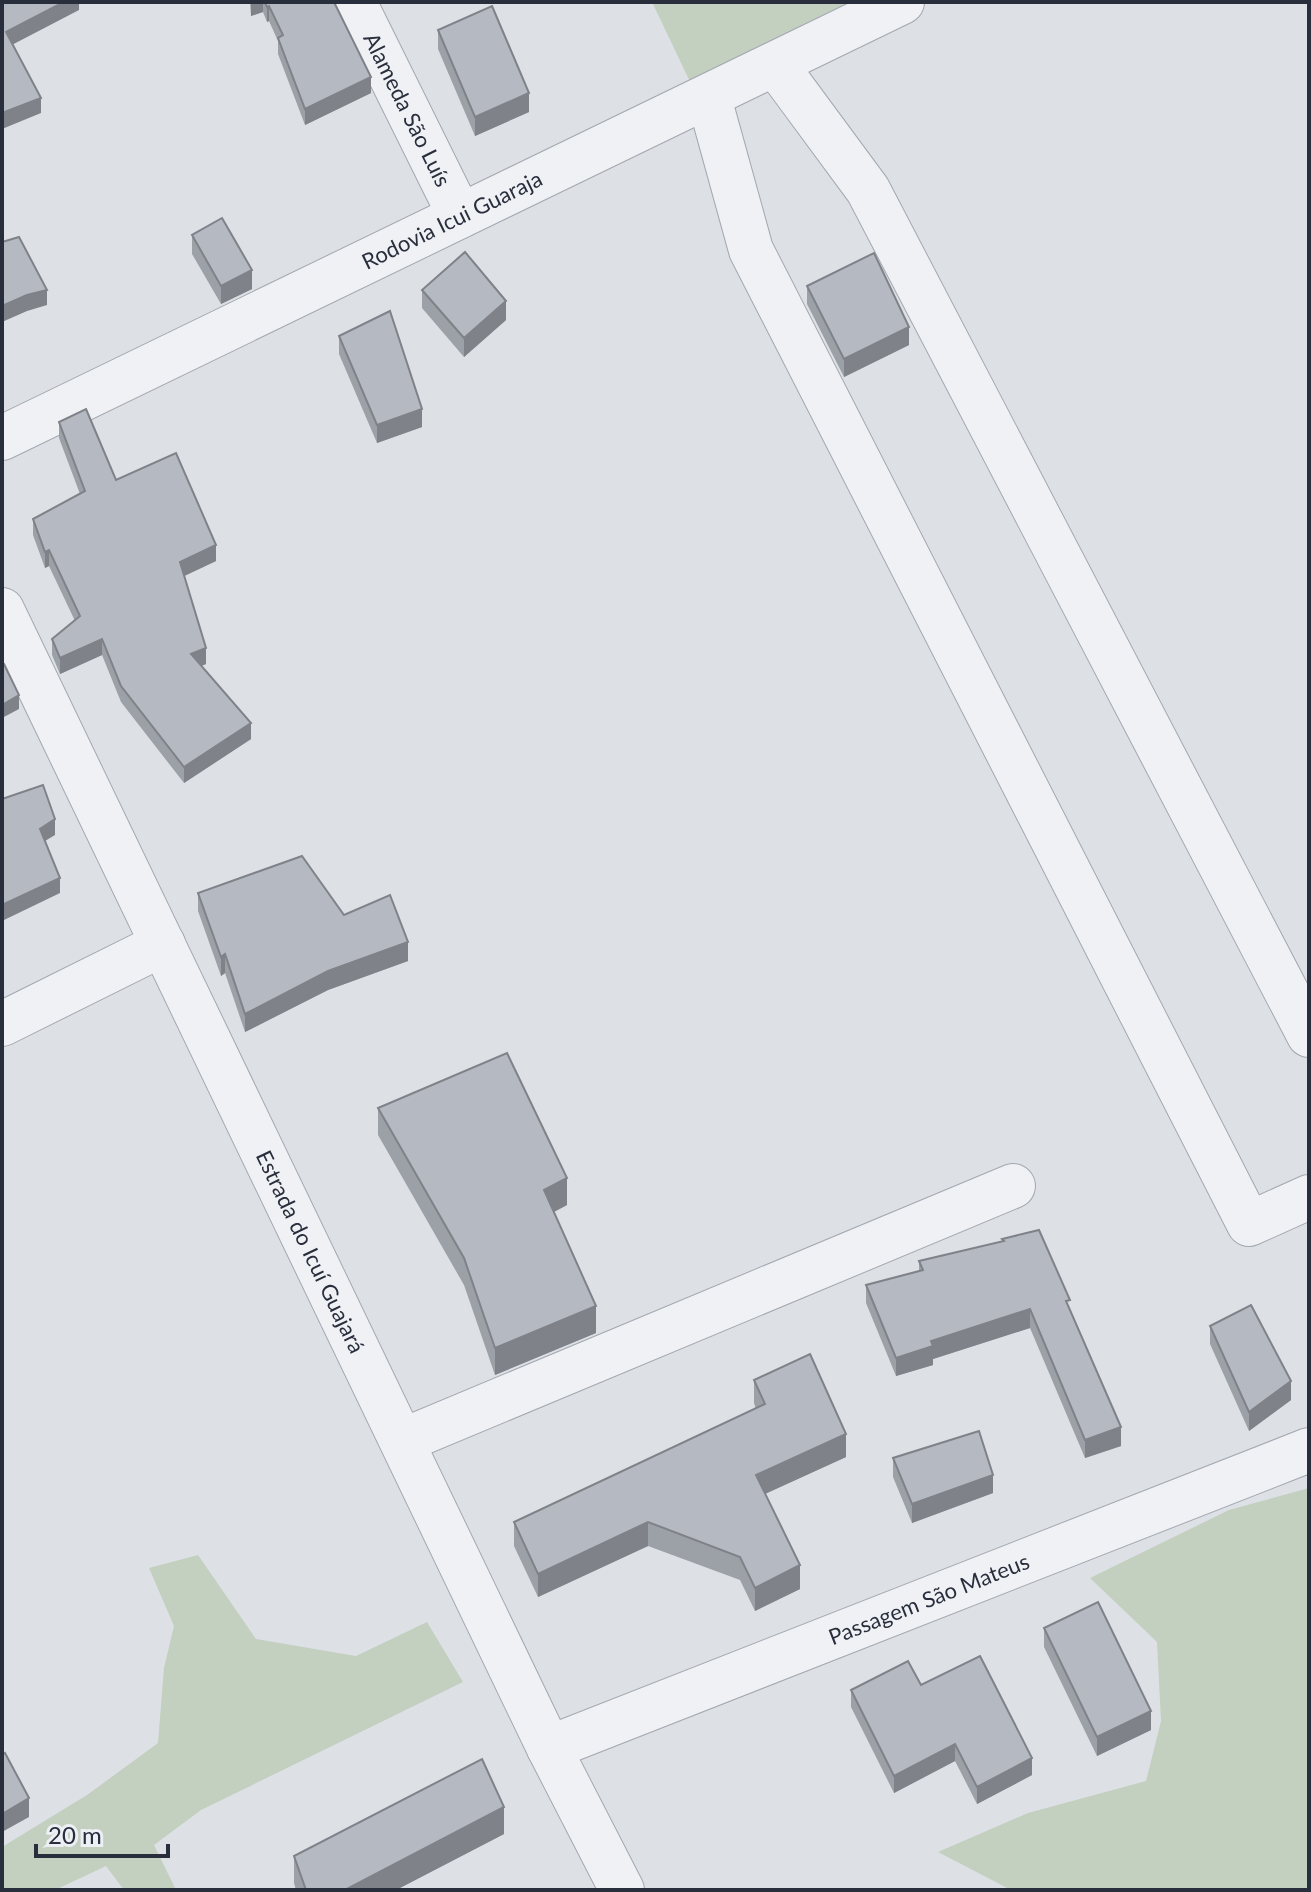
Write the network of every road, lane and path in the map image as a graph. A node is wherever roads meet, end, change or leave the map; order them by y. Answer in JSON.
{"nodes":[{"id":1,"x":354,"y":2,"type":"edge"},
{"id":2,"x":902,"y":2,"type":"edge"},
{"id":3,"x":775,"y":64,"type":"junction"},
{"id":4,"x":709,"y":98,"type":"junction"},
{"id":5,"x":460,"y":216,"type":"junction"},
{"id":6,"x":2,"y":438,"type":"edge"},
{"id":7,"x":2,"y":610,"type":"edge"},
{"id":8,"x":163,"y":944,"type":"junction"},
{"id":9,"x":2,"y":1024,"type":"edge"},
{"id":10,"x":1309,"y":1035,"type":"edge"},
{"id":11,"x":1013,"y":1186,"type":"dead end"},
{"id":12,"x":1309,"y":1197,"type":"edge"},
{"id":13,"x":402,"y":1441,"type":"junction"},
{"id":14,"x":1309,"y":1450,"type":"edge"},
{"id":15,"x":549,"y":1748,"type":"junction"},
{"id":16,"x":622,"y":1890,"type":"edge"}],
"edges":[{"from":1,"to":5,"type":"street","name":"Alameda São Luís"},
{"from":2,"to":3,"type":"street","name":"Rodovia Icui Guaraja"},
{"from":3,"to":4,"type":"street","name":"Rodovia Icui Guaraja"},
{"from":3,"to":10,"type":"street"},
{"from":4,"to":5,"type":"street","name":"Rodovia Icui Guaraja"},
{"from":4,"to":12,"type":"street"},
{"from":5,"to":6,"type":"street","name":"Rodovia Icui Guaraja"},
{"from":7,"to":8,"type":"street","name":"Estrada do Icuí Guajará"},
{"from":8,"to":9,"type":"street"},
{"from":8,"to":13,"type":"street","name":"Estrada do Icuí Guajará"},
{"from":11,"to":13,"type":"street"},
{"from":13,"to":15,"type":"street","name":"Estrada do Icuí Guajará"},
{"from":14,"to":15,"type":"street","name":"Passagem São Mateus"},
{"from":15,"to":16,"type":"street","name":"Estrada do Icuí Guajará"}]}
